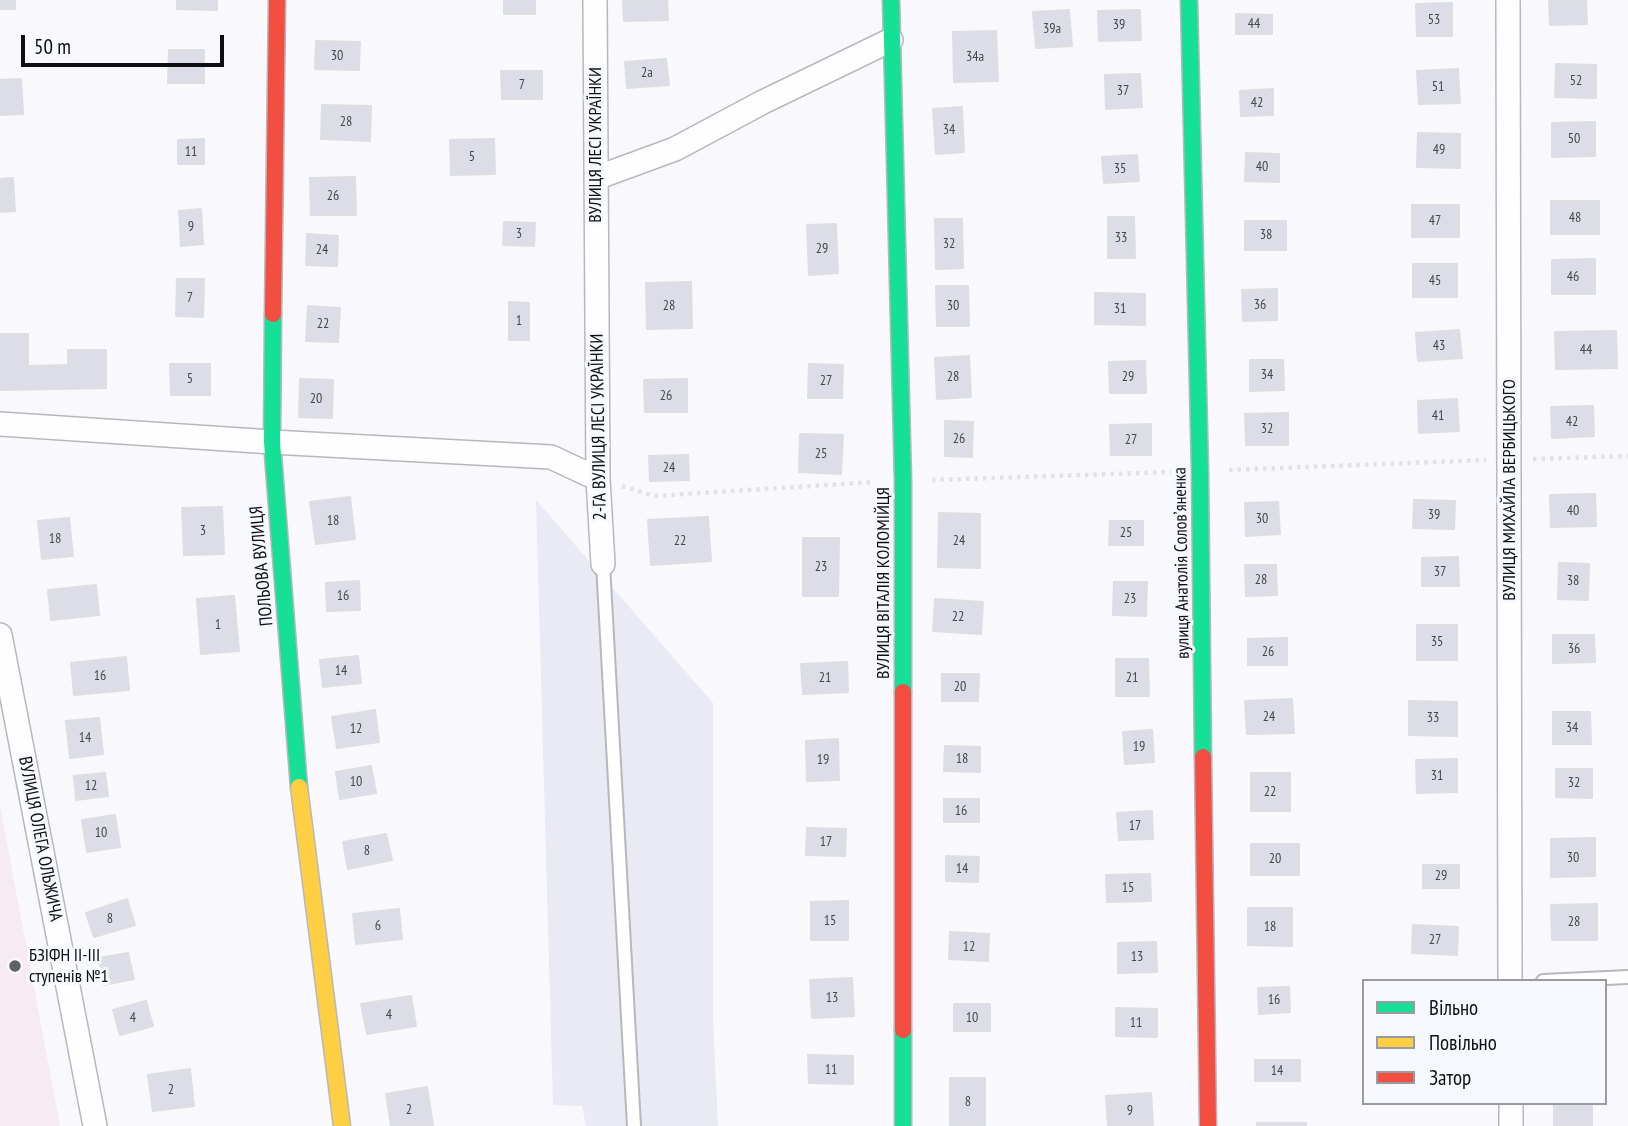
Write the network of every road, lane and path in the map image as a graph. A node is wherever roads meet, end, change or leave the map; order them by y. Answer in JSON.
{"nodes":[{"id":1,"x":277,"y":0,"type":"edge"},
{"id":2,"x":595,"y":0,"type":"edge"},
{"id":3,"x":891,"y":0,"type":"edge"},
{"id":4,"x":1189,"y":0,"type":"edge"},
{"id":5,"x":1508,"y":0,"type":"edge"},
{"id":6,"x":891,"y":40,"type":"junction"},
{"id":7,"x":596,"y":177,"type":"junction"},
{"id":8,"x":597,"y":289,"type":"joint"},
{"id":9,"x":0,"y":424,"type":"edge"},
{"id":10,"x":272,"y":442,"type":"junction"},
{"id":11,"x":1628,"y":456,"type":"edge"},
{"id":12,"x":1510,"y":460,"type":"junction"},
{"id":13,"x":1200,"y":471,"type":"junction"},
{"id":14,"x":598,"y":479,"type":"junction"},
{"id":15,"x":903,"y":481,"type":"junction"},
{"id":16,"x":603,"y":564,"type":"joint"},
{"id":17,"x":0,"y":635,"type":"edge"},
{"id":18,"x":1628,"y":977,"type":"edge"},
{"id":19,"x":1510,"y":979,"type":"edge"},
{"id":20,"x":1586,"y":979,"type":"edge"},
{"id":21,"x":1511,"y":1105,"type":"edge"},
{"id":22,"x":95,"y":1126,"type":"edge"},
{"id":23,"x":342,"y":1126,"type":"edge"},
{"id":24,"x":635,"y":1126,"type":"edge"},
{"id":25,"x":903,"y":1126,"type":"edge"},
{"id":26,"x":1208,"y":1126,"type":"edge"},
{"id":27,"x":1511,"y":1126,"type":"edge"}],
"edges":[{"from":1,"to":10,"type":"street","name":"ПОЛЬОВА ВУЛИЦЯ"},
{"from":2,"to":7,"type":"street","name":"ВУЛИЦЯ ЛЕСІ УКРАЇНКИ"},
{"from":3,"to":6,"type":"street","name":"ВУЛИЦЯ ВІТАЛІЯ КОЛОМІЙЦЯ"},
{"from":4,"to":13,"type":"street","name":"вулиця Анатолія Соловʼяненка"},
{"from":5,"to":12,"type":"street","name":"ВУЛИЦЯ МИХАЙЛА ВЕРБИЦЬКОГО"},
{"from":6,"to":7,"type":"street"},
{"from":6,"to":15,"type":"street","name":"ВУЛИЦЯ ВІТАЛІЯ КОЛОМІЙЦЯ"},
{"from":7,"to":8,"type":"street","name":"ВУЛИЦЯ ЛЕСІ УКРАЇНКИ"},
{"from":8,"to":14,"type":"street","name":"2-ГА ВУЛИЦЯ ЛЕСІ УКРАЇНКИ"},
{"from":9,"to":10,"type":"street"},
{"from":10,"to":14,"type":"street"},
{"from":10,"to":23,"type":"street","name":"ПОЛЬОВА ВУЛИЦЯ"},
{"from":11,"to":12,"type":"path"},
{"from":12,"to":13,"type":"path"},
{"from":12,"to":19,"type":"street","name":"ВУЛИЦЯ МИХАЙЛА ВЕРБИЦЬКОГО"},
{"from":13,"to":15,"type":"path"},
{"from":13,"to":26,"type":"street","name":"вулиця Анатолія Соловʼяненка"},
{"from":14,"to":15,"type":"path"},
{"from":14,"to":16,"type":"street","name":"2-ГА ВУЛИЦЯ ЛЕСІ УКРАЇНКИ"},
{"from":15,"to":25,"type":"street","name":"ВУЛИЦЯ ВІТАЛІЯ КОЛОМІЙЦЯ"},
{"from":16,"to":24,"type":"lane"},
{"from":17,"to":22,"type":"street","name":"ВУЛИЦЯ ОЛЕГА ОЛЬЖИЧА"},
{"from":18,"to":20,"type":"lane"},
{"from":21,"to":27,"type":"street"}]}
